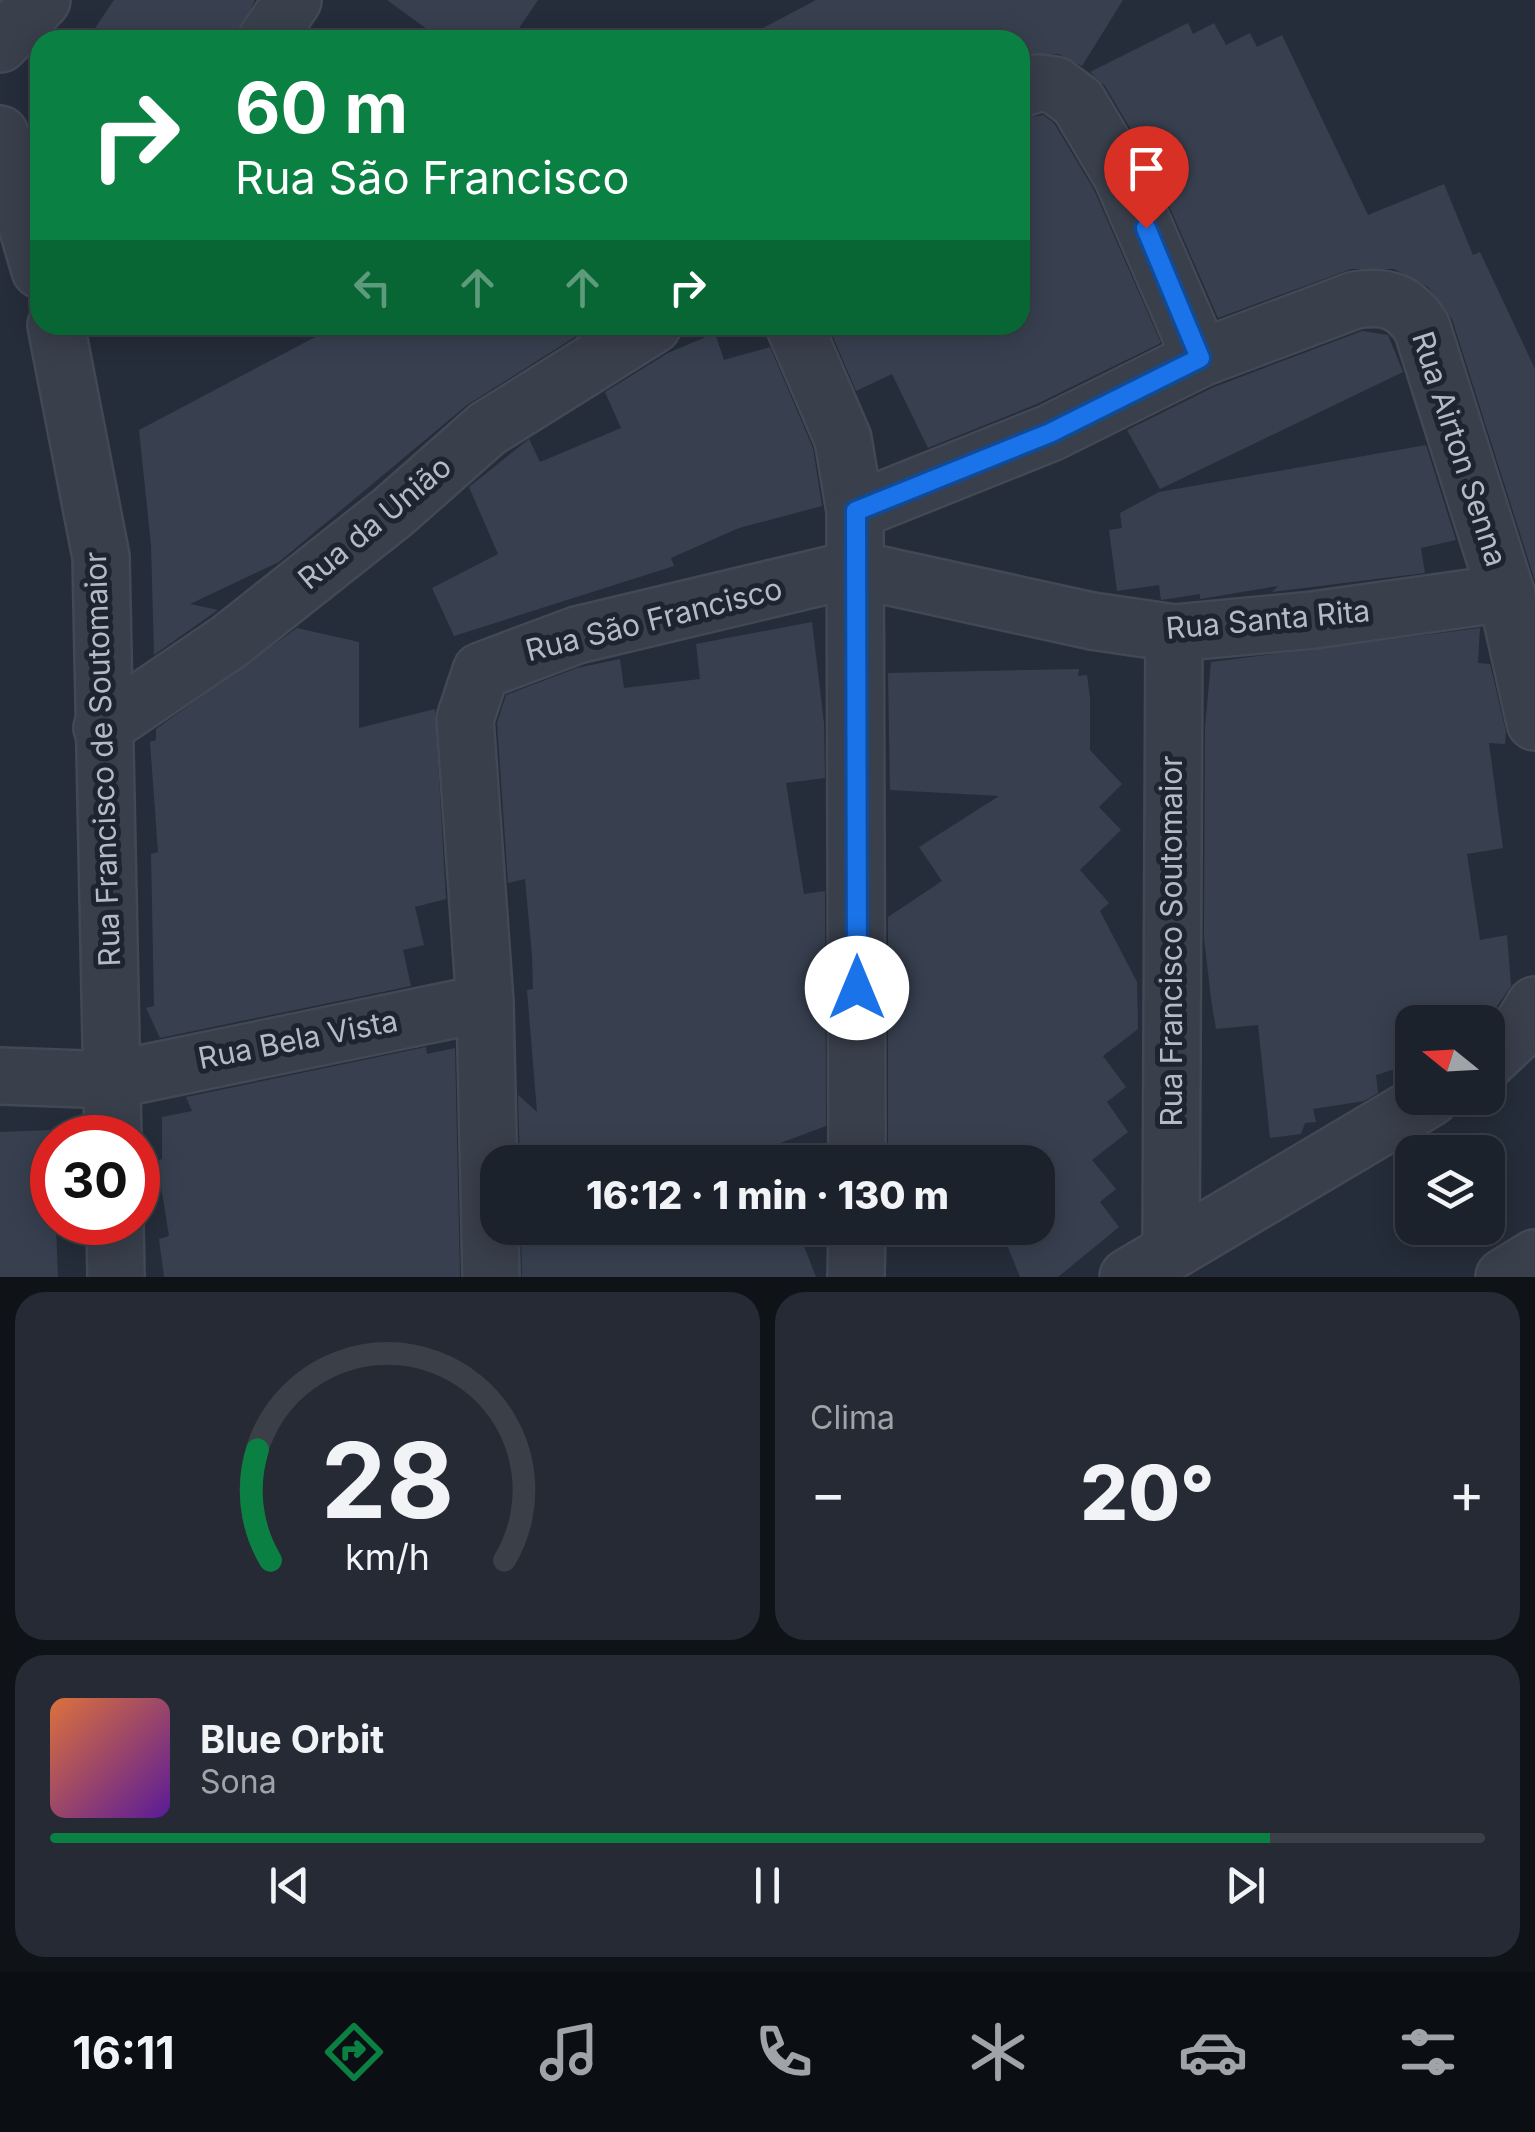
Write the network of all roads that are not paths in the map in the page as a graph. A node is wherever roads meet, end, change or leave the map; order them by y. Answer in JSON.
{"nodes":[{"id":1,"x":42,"y":0,"type":"edge"},
{"id":2,"x":293,"y":0,"type":"edge"},
{"id":3,"x":273,"y":30,"type":"edge"},
{"id":4,"x":0,"y":44,"type":"edge"},
{"id":5,"x":1038,"y":87,"type":"edge"},
{"id":6,"x":0,"y":134,"type":"edge"},
{"id":7,"x":30,"y":236,"type":"edge"},
{"id":8,"x":58,"y":335,"type":"edge"},
{"id":9,"x":637,"y":335,"type":"edge"},
{"id":10,"x":798,"y":335,"type":"edge"},
{"id":11,"x":1200,"y":358,"type":"junction"},
{"id":12,"x":856,"y":511,"type":"junction"},
{"id":13,"x":854,"y":570,"type":"junction"},
{"id":14,"x":1506,"y":593,"type":"junction"},
{"id":15,"x":1174,"y":632,"type":"junction"},
{"id":16,"x":1535,"y":722,"type":"edge"},
{"id":17,"x":102,"y":728,"type":"junction"},
{"id":18,"x":485,"y":1003,"type":"junction"},
{"id":19,"x":1535,"y":1005,"type":"edge"},
{"id":20,"x":1505,"y":1044,"type":"edge"},
{"id":21,"x":0,"y":1076,"type":"edge"},
{"id":22,"x":112,"y":1080,"type":"junction"},
{"id":23,"x":113,"y":1115,"type":"edge"},
{"id":24,"x":1401,"y":1115,"type":"edge"},
{"id":25,"x":857,"y":1145,"type":"edge"},
{"id":26,"x":115,"y":1245,"type":"edge"},
{"id":27,"x":856,"y":1245,"type":"edge"},
{"id":28,"x":1535,"y":1258,"type":"edge"},
{"id":29,"x":1150,"y":1264,"type":"edge"},
{"id":30,"x":116,"y":1277,"type":"edge"},
{"id":31,"x":491,"y":1277,"type":"edge"},
{"id":32,"x":856,"y":1277,"type":"edge"},
{"id":33,"x":1504,"y":1277,"type":"edge"}],
"edges":[{"from":1,"to":4,"type":"street"},
{"from":2,"to":3,"type":"street"},
{"from":5,"to":11,"type":"street"},
{"from":6,"to":7,"type":"street"},
{"from":8,"to":17,"type":"street","name":"Rua Francisco de Soutomaior"},
{"from":9,"to":17,"type":"street","name":"Rua da União"},
{"from":10,"to":12,"type":"street"},
{"from":11,"to":12,"type":"street"},
{"from":11,"to":14,"type":"street","name":"Rua Airton Senna"},
{"from":12,"to":13,"type":"street"},
{"from":13,"to":15,"type":"street","name":"Rua Santa Rita"},
{"from":13,"to":18,"type":"street","name":"Rua São Francisco"},
{"from":13,"to":25,"type":"street"},
{"from":14,"to":15,"type":"street","name":"Rua Santa Rita"},
{"from":14,"to":16,"type":"street","name":"Rua Airton Senna"},
{"from":15,"to":29,"type":"street","name":"Rua Francisco Soutomaior"},
{"from":17,"to":22,"type":"street","name":"Rua Francisco de Soutomaior"},
{"from":18,"to":22,"type":"street","name":"Rua Bela Vista"},
{"from":18,"to":31,"type":"street"},
{"from":19,"to":20,"type":"street"},
{"from":21,"to":22,"type":"street","name":"Rua Bela Vista"},
{"from":22,"to":23,"type":"street","name":"Rua Francisco de Soutomaior"},
{"from":24,"to":29,"type":"street"},
{"from":26,"to":30,"type":"street"},
{"from":27,"to":32,"type":"street"},
{"from":28,"to":33,"type":"street"}]}
